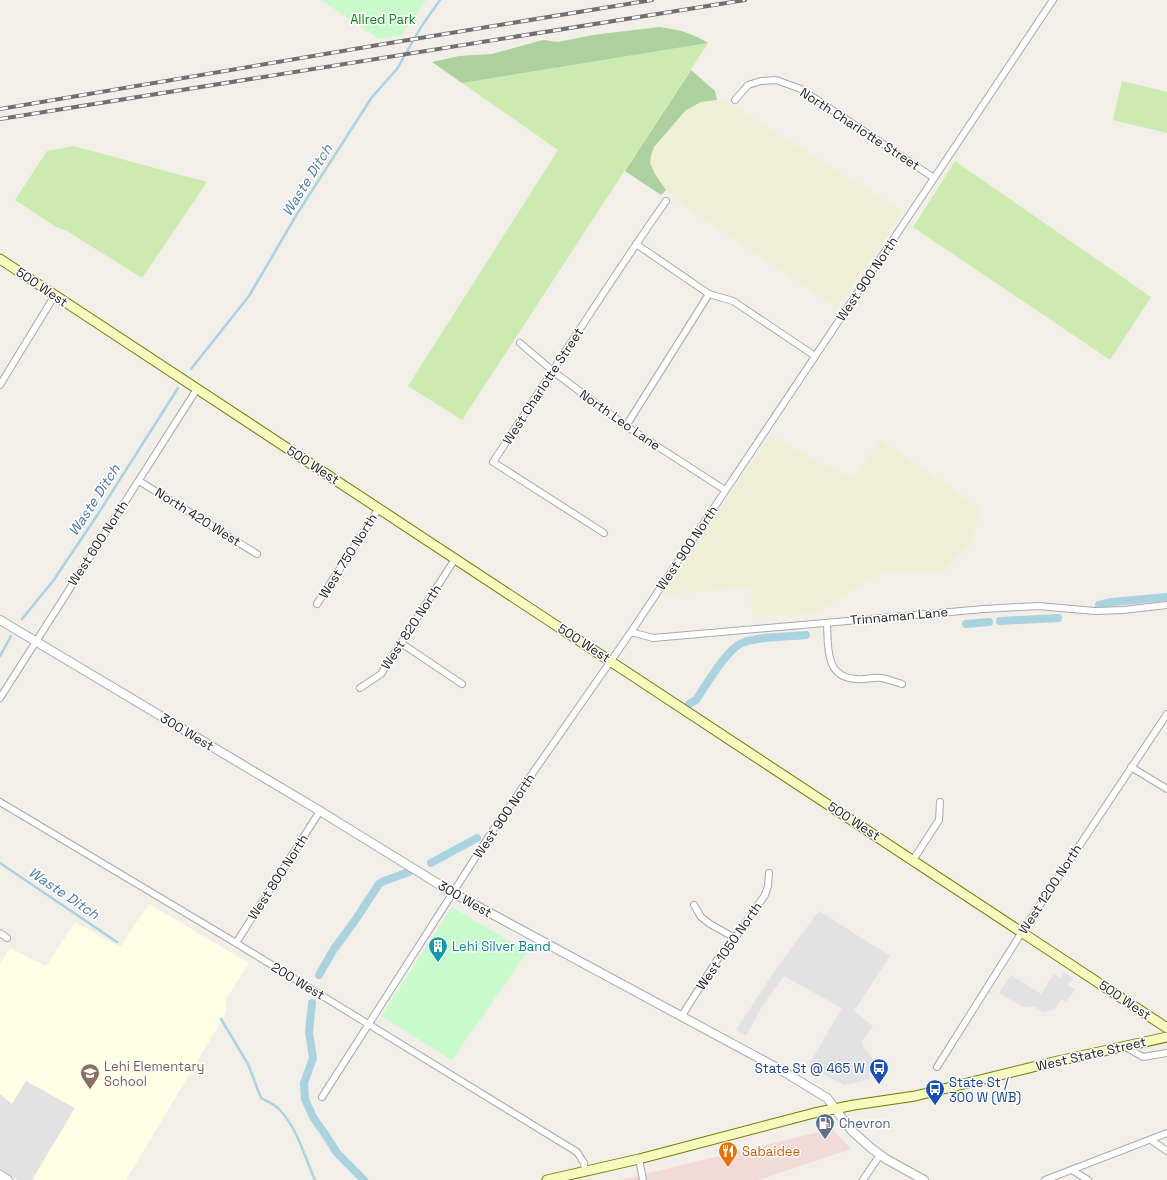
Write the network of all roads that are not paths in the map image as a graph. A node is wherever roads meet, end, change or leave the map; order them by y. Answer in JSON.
{"nodes":[{"id":1,"x":1053,"y":0,"type":"edge"},
{"id":2,"x":735,"y":100,"type":"dead end"},
{"id":3,"x":934,"y":178,"type":"junction"},
{"id":4,"x":666,"y":201,"type":"dead end"},
{"id":5,"x":636,"y":244,"type":"junction"},
{"id":6,"x":0,"y":259,"type":"edge"},
{"id":7,"x":709,"y":294,"type":"junction"},
{"id":8,"x":55,"y":295,"type":"junction"},
{"id":9,"x":520,"y":343,"type":"dead end"},
{"id":10,"x":815,"y":356,"type":"junction"},
{"id":11,"x":554,"y":372,"type":"junction"},
{"id":12,"x":0,"y":385,"type":"edge"},
{"id":13,"x":197,"y":388,"type":"junction"},
{"id":14,"x":626,"y":426,"type":"junction"},
{"id":15,"x":139,"y":480,"type":"junction"},
{"id":16,"x":725,"y":490,"type":"junction"},
{"id":17,"x":378,"y":508,"type":"junction"},
{"id":18,"x":604,"y":533,"type":"dead end"},
{"id":19,"x":257,"y":554,"type":"dead end"},
{"id":20,"x":455,"y":559,"type":"junction"},
{"id":21,"x":317,"y":604,"type":"dead end"},
{"id":22,"x":1167,"y":605,"type":"edge"},
{"id":23,"x":0,"y":620,"type":"edge"},
{"id":24,"x":827,"y":623,"type":"junction"},
{"id":25,"x":631,"y":632,"type":"junction"},
{"id":26,"x":35,"y":642,"type":"junction"},
{"id":27,"x":401,"y":643,"type":"junction"},
{"id":28,"x":611,"y":661,"type":"junction"},
{"id":29,"x":462,"y":684,"type":"dead end"},
{"id":30,"x":902,"y":684,"type":"dead end"},
{"id":31,"x":360,"y":688,"type":"dead end"},
{"id":32,"x":0,"y":698,"type":"edge"},
{"id":33,"x":1167,"y":714,"type":"edge"},
{"id":34,"x":1131,"y":767,"type":"junction"},
{"id":35,"x":1167,"y":789,"type":"edge"},
{"id":36,"x":0,"y":802,"type":"edge"},
{"id":37,"x":940,"y":802,"type":"dead end"},
{"id":38,"x":320,"y":811,"type":"junction"},
{"id":39,"x":913,"y":860,"type":"junction"},
{"id":40,"x":769,"y":874,"type":"dead end"},
{"id":41,"x":453,"y":893,"type":"junction"},
{"id":42,"x":694,"y":905,"type":"dead end"},
{"id":43,"x":1022,"y":932,"type":"junction"},
{"id":44,"x":0,"y":934,"type":"edge"},
{"id":45,"x":7,"y":938,"type":"dead end"},
{"id":46,"x":735,"y":938,"type":"junction"},
{"id":47,"x":236,"y":943,"type":"junction"},
{"id":48,"x":681,"y":1017,"type":"junction"},
{"id":49,"x":368,"y":1024,"type":"junction"},
{"id":50,"x":1167,"y":1028,"type":"edge"},
{"id":51,"x":1167,"y":1037,"type":"edge"},
{"id":52,"x":1124,"y":1046,"type":"junction"},
{"id":53,"x":1167,"y":1053,"type":"edge"},
{"id":54,"x":937,"y":1067,"type":"dead end"},
{"id":55,"x":322,"y":1097,"type":"dead end"},
{"id":56,"x":834,"y":1109,"type":"junction"},
{"id":57,"x":1167,"y":1133,"type":"edge"},
{"id":58,"x":1150,"y":1140,"type":"junction"},
{"id":59,"x":1167,"y":1151,"type":"edge"},
{"id":60,"x":880,"y":1155,"type":"junction"},
{"id":61,"x":640,"y":1159,"type":"junction"},
{"id":62,"x":1072,"y":1170,"type":"junction"},
{"id":63,"x":585,"y":1171,"type":"junction"},
{"id":64,"x":0,"y":1175,"type":"edge"},
{"id":65,"x":8,"y":1180,"type":"edge"},
{"id":66,"x":547,"y":1180,"type":"edge"},
{"id":67,"x":643,"y":1180,"type":"edge"},
{"id":68,"x":862,"y":1180,"type":"edge"},
{"id":69,"x":924,"y":1180,"type":"edge"},
{"id":70,"x":1045,"y":1180,"type":"edge"},
{"id":71,"x":1088,"y":1180,"type":"edge"}],
"edges":[{"from":1,"to":3,"type":"street","name":"West 900 North"},
{"from":2,"to":3,"type":"street","name":"North Charlotte Street"},
{"from":3,"to":10,"type":"street","name":"West 900 North"},
{"from":4,"to":5,"type":"street","name":"West Charlotte Street"},
{"from":5,"to":7,"type":"street"},
{"from":5,"to":11,"type":"street","name":"West Charlotte Street"},
{"from":6,"to":8,"type":"main road","name":"500 West"},
{"from":7,"to":10,"type":"street"},
{"from":7,"to":14,"type":"street"},
{"from":8,"to":12,"type":"street"},
{"from":8,"to":13,"type":"main road","name":"500 West"},
{"from":9,"to":11,"type":"street","name":"North Leo Lane"},
{"from":10,"to":16,"type":"street","name":"West 900 North"},
{"from":11,"to":14,"type":"street","name":"North Leo Lane"},
{"from":11,"to":18,"type":"street","name":"West Charlotte Street"},
{"from":13,"to":15,"type":"street","name":"West 600 North"},
{"from":13,"to":17,"type":"main road","name":"500 West"},
{"from":14,"to":16,"type":"street","name":"North Leo Lane"},
{"from":15,"to":19,"type":"street","name":"North 420 West"},
{"from":15,"to":26,"type":"street","name":"West 600 North"},
{"from":16,"to":25,"type":"street","name":"West 900 North"},
{"from":17,"to":20,"type":"main road","name":"500 West"},
{"from":17,"to":21,"type":"street","name":"West 750 North"},
{"from":20,"to":27,"type":"street","name":"West 820 North"},
{"from":20,"to":28,"type":"main road","name":"500 West"},
{"from":22,"to":24,"type":"street","name":"Trinnaman Lane"},
{"from":23,"to":26,"type":"street","name":"300 West"},
{"from":24,"to":25,"type":"street","name":"Trinnaman Lane"},
{"from":24,"to":30,"type":"street"},
{"from":25,"to":28,"type":"street","name":"West 900 North"},
{"from":26,"to":32,"type":"street","name":"West 600 North"},
{"from":26,"to":38,"type":"street","name":"300 West"},
{"from":27,"to":29,"type":"street"},
{"from":27,"to":31,"type":"street","name":"West 820 North"},
{"from":28,"to":39,"type":"main road","name":"500 West"},
{"from":28,"to":41,"type":"street","name":"West 900 North"},
{"from":33,"to":34,"type":"street","name":"West 1200 North"},
{"from":34,"to":35,"type":"street"},
{"from":34,"to":43,"type":"street","name":"West 1200 North"},
{"from":36,"to":47,"type":"street","name":"200 West"},
{"from":37,"to":39,"type":"street"},
{"from":38,"to":41,"type":"street","name":"300 West"},
{"from":38,"to":47,"type":"street","name":"West 800 North"},
{"from":39,"to":43,"type":"main road","name":"500 West"},
{"from":40,"to":46,"type":"street","name":"West 1050 North"},
{"from":41,"to":48,"type":"street","name":"300 West"},
{"from":41,"to":49,"type":"street","name":"West 900 North"},
{"from":42,"to":46,"type":"street"},
{"from":43,"to":50,"type":"main road","name":"500 West"},
{"from":43,"to":54,"type":"street","name":"West 1200 North"},
{"from":44,"to":45,"type":"street"},
{"from":46,"to":48,"type":"street","name":"West 1050 North"},
{"from":47,"to":49,"type":"street","name":"200 West"},
{"from":48,"to":56,"type":"street","name":"300 West"},
{"from":49,"to":55,"type":"street","name":"West 900 North"},
{"from":49,"to":63,"type":"street","name":"200 West"},
{"from":51,"to":52,"type":"main road","name":"West State Street"},
{"from":52,"to":53,"type":"street"},
{"from":52,"to":56,"type":"main road","name":"West State Street"},
{"from":56,"to":60,"type":"street","name":"300 West"},
{"from":56,"to":61,"type":"main road","name":"West State Street"},
{"from":57,"to":58,"type":"street"},
{"from":58,"to":59,"type":"street"},
{"from":58,"to":62,"type":"street"},
{"from":60,"to":68,"type":"street"},
{"from":60,"to":69,"type":"street","name":"300 West"},
{"from":61,"to":63,"type":"main road","name":"West State Street"},
{"from":61,"to":67,"type":"street"},
{"from":62,"to":70,"type":"street"},
{"from":62,"to":71,"type":"street"},
{"from":63,"to":66,"type":"main road","name":"West State Street"},
{"from":64,"to":65,"type":"street"}]}
